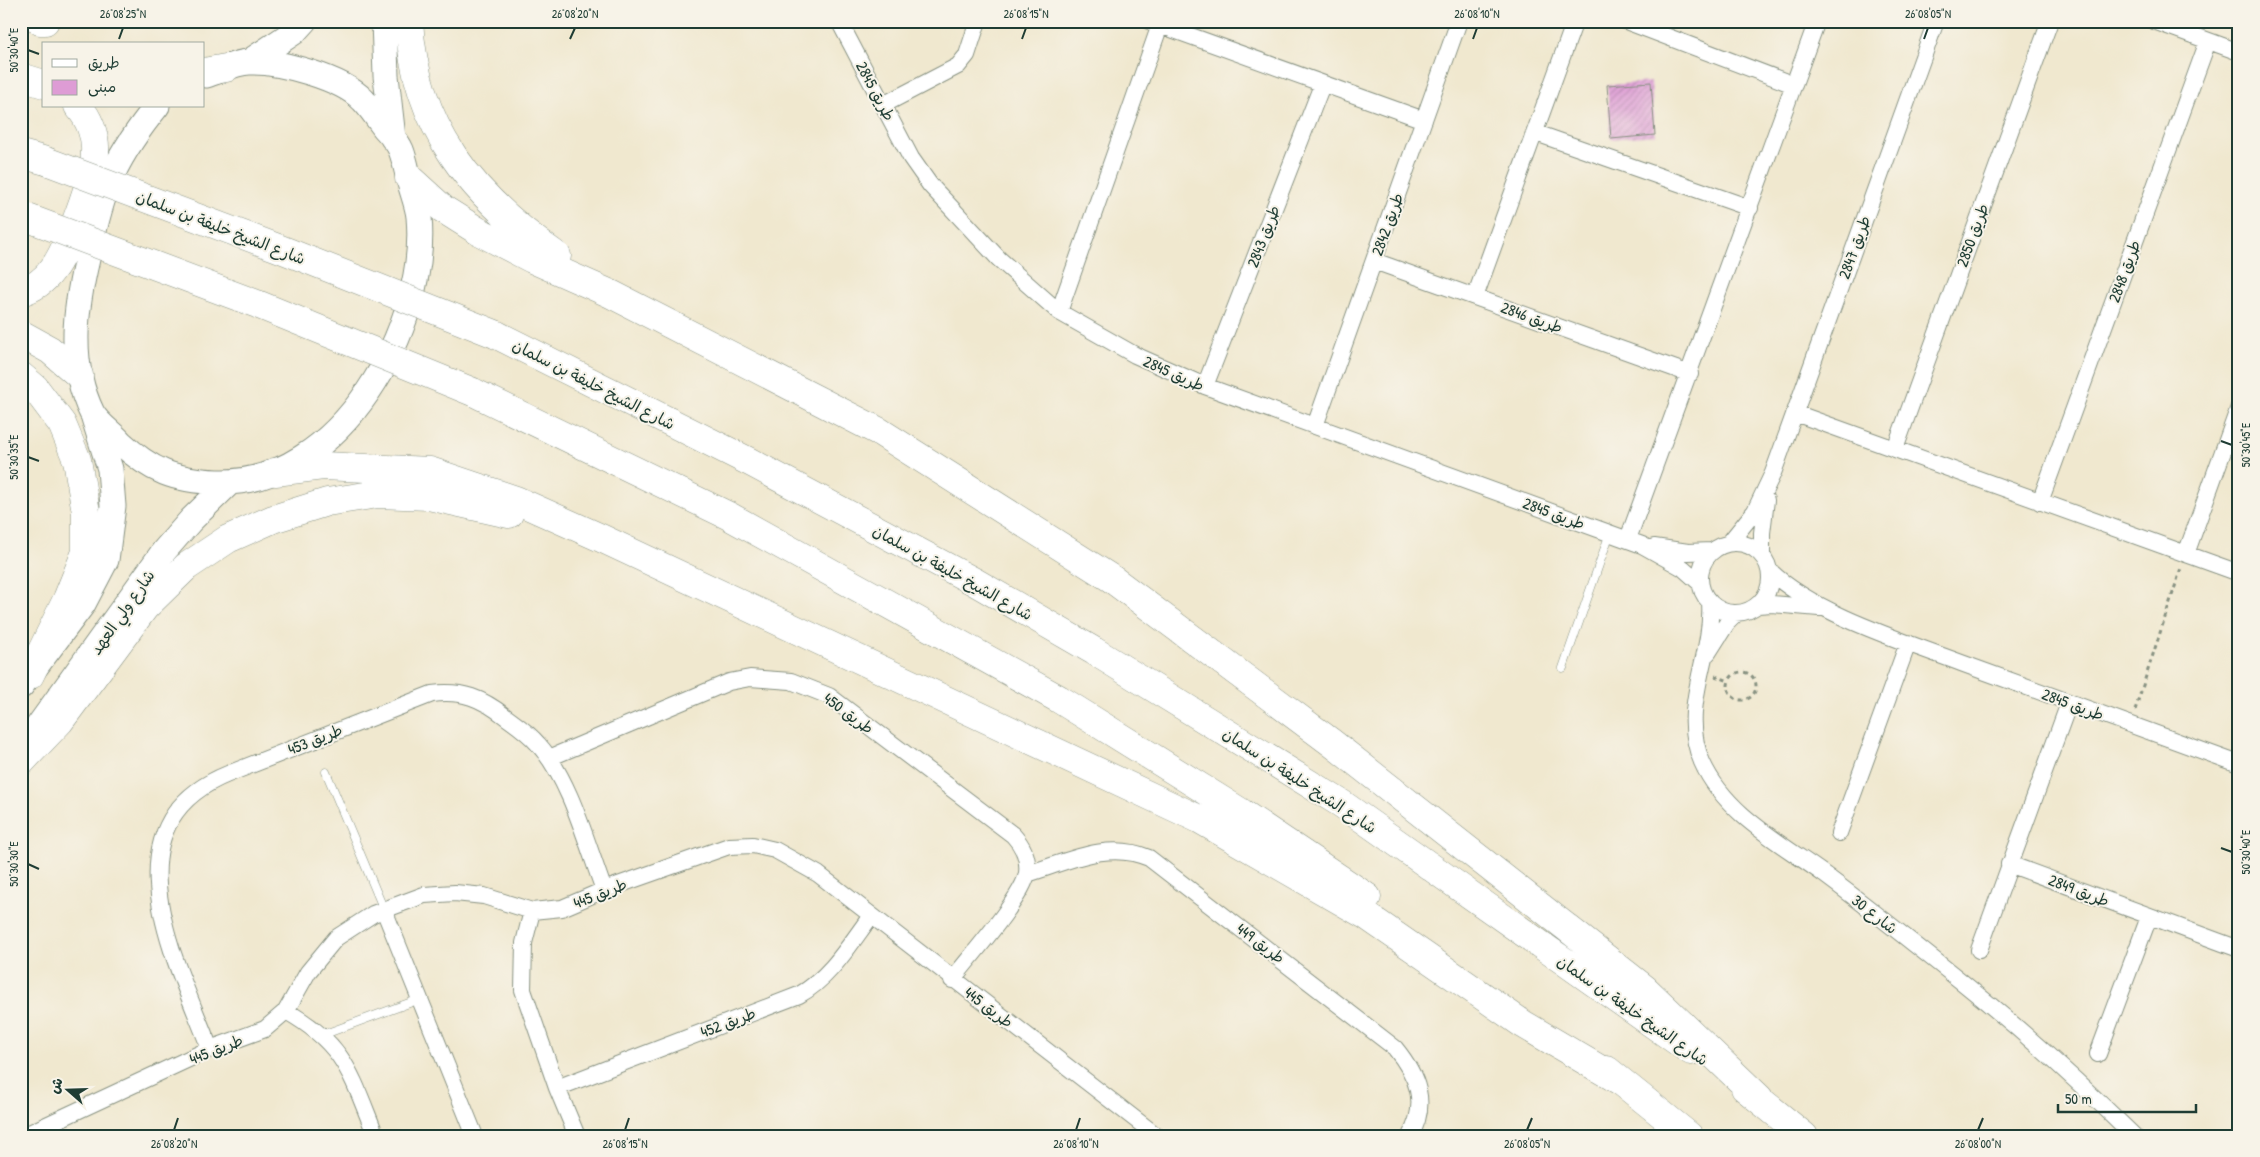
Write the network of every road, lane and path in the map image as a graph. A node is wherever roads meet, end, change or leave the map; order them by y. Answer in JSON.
{"nodes":[{"id":1,"x":40,"y":21,"type":"edge"},
{"id":2,"x":45,"y":21,"type":"edge"},
{"id":3,"x":304,"y":21,"type":"edge"},
{"id":4,"x":384,"y":21,"type":"edge"},
{"id":5,"x":409,"y":21,"type":"edge"},
{"id":6,"x":839,"y":21,"type":"edge"},
{"id":7,"x":978,"y":21,"type":"edge"},
{"id":8,"x":1459,"y":21,"type":"edge"},
{"id":9,"x":1575,"y":21,"type":"edge"},
{"id":10,"x":1626,"y":21,"type":"edge"},
{"id":11,"x":1817,"y":21,"type":"edge"},
{"id":12,"x":1936,"y":21,"type":"edge"},
{"id":13,"x":2050,"y":21,"type":"edge"},
{"id":14,"x":2154,"y":21,"type":"edge"},
{"id":15,"x":1155,"y":23,"type":"edge"},
{"id":16,"x":2208,"y":40,"type":"junction"},
{"id":17,"x":2239,"y":52,"type":"edge"},
{"id":18,"x":21,"y":66,"type":"edge"},
{"id":19,"x":221,"y":69,"type":"edge"},
{"id":20,"x":42,"y":71,"type":"edge"},
{"id":21,"x":21,"y":77,"type":"edge"},
{"id":22,"x":42,"y":83,"type":"edge"},
{"id":23,"x":1322,"y":85,"type":"junction"},
{"id":24,"x":1794,"y":85,"type":"junction"},
{"id":25,"x":883,"y":105,"type":"junction"},
{"id":26,"x":79,"y":108,"type":"edge"},
{"id":27,"x":155,"y":108,"type":"edge"},
{"id":28,"x":1424,"y":120,"type":"junction"},
{"id":29,"x":1536,"y":133,"type":"junction"},
{"id":30,"x":393,"y":138,"type":"junction"},
{"id":31,"x":34,"y":158,"type":"edge"},
{"id":32,"x":409,"y":178,"type":"junction"},
{"id":33,"x":1750,"y":208,"type":"junction"},
{"id":34,"x":24,"y":217,"type":"edge"},
{"id":35,"x":1374,"y":261,"type":"junction"},
{"id":36,"x":21,"y":292,"type":"edge"},
{"id":37,"x":611,"y":294,"type":"junction"},
{"id":38,"x":1475,"y":297,"type":"junction"},
{"id":39,"x":1059,"y":312,"type":"junction"},
{"id":40,"x":21,"y":334,"type":"edge"},
{"id":41,"x":1690,"y":374,"type":"junction"},
{"id":42,"x":21,"y":376,"type":"edge"},
{"id":43,"x":79,"y":376,"type":"junction"},
{"id":44,"x":1205,"y":386,"type":"junction"},
{"id":45,"x":2239,"y":407,"type":"edge"},
{"id":46,"x":1795,"y":413,"type":"junction"},
{"id":47,"x":93,"y":416,"type":"junction"},
{"id":48,"x":1315,"y":426,"type":"junction"},
{"id":49,"x":1895,"y":449,"type":"junction"},
{"id":50,"x":275,"y":472,"type":"junction"},
{"id":51,"x":1773,"y":474,"type":"junction"},
{"id":52,"x":230,"y":482,"type":"junction"},
{"id":53,"x":2040,"y":502,"type":"junction"},
{"id":54,"x":1610,"y":533,"type":"junction"},
{"id":55,"x":1635,"y":542,"type":"junction"},
{"id":56,"x":1730,"y":542,"type":"junction"},
{"id":57,"x":1712,"y":551,"type":"junction"},
{"id":58,"x":1762,"y":554,"type":"junction"},
{"id":59,"x":2186,"y":554,"type":"junction"},
{"id":60,"x":668,"y":570,"type":"junction"},
{"id":61,"x":1770,"y":571,"type":"junction"},
{"id":62,"x":2239,"y":573,"type":"edge"},
{"id":63,"x":1700,"y":583,"type":"junction"},
{"id":64,"x":1710,"y":602,"type":"junction"},
{"id":65,"x":1757,"y":606,"type":"junction"},
{"id":66,"x":1824,"y":608,"type":"junction"},
{"id":67,"x":1737,"y":613,"type":"junction"},
{"id":68,"x":1908,"y":643,"type":"junction"},
{"id":69,"x":1705,"y":657,"type":"junction"},
{"id":70,"x":1562,"y":668,"type":"dead end"},
{"id":71,"x":25,"y":681,"type":"edge"},
{"id":72,"x":1755,"y":691,"type":"joint"},
{"id":73,"x":2069,"y":703,"type":"junction"},
{"id":74,"x":2130,"y":725,"type":"junction"},
{"id":75,"x":21,"y":749,"type":"edge"},
{"id":76,"x":549,"y":758,"type":"junction"},
{"id":77,"x":21,"y":762,"type":"edge"},
{"id":78,"x":2239,"y":764,"type":"edge"},
{"id":79,"x":326,"y":772,"type":"dead end"},
{"id":80,"x":1839,"y":833,"type":"dead end"},
{"id":81,"x":2009,"y":864,"type":"junction"},
{"id":82,"x":1027,"y":874,"type":"junction"},
{"id":83,"x":604,"y":890,"type":"junction"},
{"id":84,"x":384,"y":910,"type":"junction"},
{"id":85,"x":532,"y":911,"type":"junction"},
{"id":86,"x":871,"y":916,"type":"junction"},
{"id":87,"x":2149,"y":917,"type":"junction"},
{"id":88,"x":2239,"y":949,"type":"edge"},
{"id":89,"x":1979,"y":950,"type":"dead end"},
{"id":90,"x":952,"y":980,"type":"junction"},
{"id":91,"x":420,"y":999,"type":"junction"},
{"id":92,"x":286,"y":1010,"type":"junction"},
{"id":93,"x":322,"y":1035,"type":"junction"},
{"id":94,"x":210,"y":1050,"type":"junction"},
{"id":95,"x":2098,"y":1054,"type":"dead end"},
{"id":96,"x":1620,"y":1081,"type":"junction"},
{"id":97,"x":557,"y":1088,"type":"junction"},
{"id":98,"x":1759,"y":1098,"type":"junction"},
{"id":99,"x":23,"y":1136,"type":"edge"},
{"id":100,"x":376,"y":1136,"type":"edge"},
{"id":101,"x":475,"y":1136,"type":"edge"},
{"id":102,"x":577,"y":1136,"type":"edge"},
{"id":103,"x":1157,"y":1136,"type":"edge"},
{"id":104,"x":1410,"y":1136,"type":"edge"},
{"id":105,"x":1690,"y":1136,"type":"edge"},
{"id":106,"x":1804,"y":1136,"type":"edge"},
{"id":107,"x":2134,"y":1136,"type":"edge"}],
"edges":[{"from":1,"to":2,"type":"highway"},
{"from":3,"to":19,"type":"main road"},
{"from":4,"to":30,"type":"main road"},
{"from":5,"to":37,"type":"highway"},
{"from":6,"to":25,"type":"street","name":"طريق 2845"},
{"from":7,"to":25,"type":"street"},
{"from":8,"to":28,"type":"street","name":"طريق 2842"},
{"from":9,"to":29,"type":"street"},
{"from":10,"to":24,"type":"street"},
{"from":11,"to":24,"type":"street"},
{"from":12,"to":46,"type":"street","name":"طريق 2847"},
{"from":13,"to":49,"type":"street","name":"طريق 2850"},
{"from":14,"to":16,"type":"street"},
{"from":15,"to":23,"type":"street"},
{"from":15,"to":39,"type":"street"},
{"from":16,"to":17,"type":"street"},
{"from":16,"to":53,"type":"street","name":"طريق 2848"},
{"from":18,"to":20,"type":"highway"},
{"from":19,"to":30,"type":"main road"},
{"from":21,"to":22,"type":"highway"},
{"from":23,"to":28,"type":"street"},
{"from":23,"to":44,"type":"street","name":"طريق 2843"},
{"from":24,"to":33,"type":"street"},
{"from":25,"to":39,"type":"street","name":"طريق 2845"},
{"from":26,"to":36,"type":"highway"},
{"from":27,"to":43,"type":"main road"},
{"from":28,"to":35,"type":"street","name":"طريق 2842"},
{"from":29,"to":33,"type":"street"},
{"from":29,"to":38,"type":"street"},
{"from":30,"to":32,"type":"main road"},
{"from":31,"to":98,"type":"highway","name":"شارع الشيخ خليفة بن سلمان","bridge":true},
{"from":32,"to":37,"type":"highway"},
{"from":32,"to":50,"type":"main road"},
{"from":33,"to":41,"type":"street"},
{"from":34,"to":96,"type":"highway","bridge":true},
{"from":35,"to":38,"type":"street","name":"طريق 2846"},
{"from":35,"to":48,"type":"street","name":"طريق 2842"},
{"from":37,"to":98,"type":"highway"},
{"from":38,"to":41,"type":"street","name":"طريق 2846"},
{"from":39,"to":44,"type":"street","name":"طريق 2845"},
{"from":40,"to":43,"type":"highway"},
{"from":41,"to":55,"type":"street"},
{"from":42,"to":71,"type":"highway"},
{"from":43,"to":47,"type":"main road"},
{"from":44,"to":48,"type":"street","name":"طريق 2845"},
{"from":45,"to":59,"type":"street"},
{"from":46,"to":49,"type":"street"},
{"from":46,"to":51,"type":"street","name":"طريق 2847"},
{"from":47,"to":52,"type":"main road"},
{"from":47,"to":71,"type":"main road"},
{"from":48,"to":54,"type":"street","name":"طريق 2845"},
{"from":49,"to":53,"type":"street"},
{"from":50,"to":52,"type":"main road"},
{"from":50,"to":60,"type":"highway"},
{"from":51,"to":56,"type":"street","name":"طريق 2847"},
{"from":51,"to":58,"type":"street","name":"طريق 2847"},
{"from":52,"to":75,"type":"main road","name":"شارع ولي العهد"},
{"from":53,"to":59,"type":"street"},
{"from":54,"to":55,"type":"street","name":"طريق 2845"},
{"from":54,"to":70,"type":"lane"},
{"from":55,"to":57,"type":"street","name":"طريق 2845"},
{"from":55,"to":63,"type":"street","name":"طريق 2845"},
{"from":56,"to":57,"type":"street"},
{"from":56,"to":58,"type":"street"},
{"from":57,"to":63,"type":"street"},
{"from":58,"to":61,"type":"street"},
{"from":59,"to":62,"type":"street"},
{"from":59,"to":74,"type":"path"},
{"from":60,"to":77,"type":"highway"},
{"from":60,"to":96,"type":"highway"},
{"from":61,"to":65,"type":"street"},
{"from":61,"to":66,"type":"street","name":"طريق 2845"},
{"from":63,"to":64,"type":"street"},
{"from":64,"to":67,"type":"street"},
{"from":64,"to":69,"type":"street","name":"شارع 30"},
{"from":65,"to":66,"type":"street","name":"طريق 2845"},
{"from":65,"to":67,"type":"street"},
{"from":66,"to":68,"type":"street","name":"طريق 2845"},
{"from":67,"to":69,"type":"street","name":"شارع 30"},
{"from":68,"to":73,"type":"street","name":"طريق 2845"},
{"from":68,"to":80,"type":"street"},
{"from":69,"to":107,"type":"street","name":"شارع 30"},
{"from":72,"to":72,"type":"path"},
{"from":73,"to":74,"type":"street","name":"طريق 2845"},
{"from":73,"to":81,"type":"street"},
{"from":74,"to":78,"type":"street","name":"طريق 2845"},
{"from":76,"to":82,"type":"street","name":"طريق 450"},
{"from":76,"to":83,"type":"street","name":"طريق 453"},
{"from":76,"to":94,"type":"street","name":"طريق 453"},
{"from":79,"to":84,"type":"lane"},
{"from":81,"to":87,"type":"street","name":"طريق 2849"},
{"from":81,"to":89,"type":"street"},
{"from":82,"to":90,"type":"street"},
{"from":82,"to":104,"type":"street","name":"طريق 449"},
{"from":83,"to":85,"type":"street","name":"طريق 445"},
{"from":83,"to":86,"type":"street","name":"طريق 445"},
{"from":84,"to":85,"type":"street","name":"طريق 445"},
{"from":84,"to":91,"type":"street"},
{"from":84,"to":92,"type":"street","name":"طريق 445"},
{"from":85,"to":97,"type":"street"},
{"from":86,"to":90,"type":"street","name":"طريق 445"},
{"from":86,"to":97,"type":"street","name":"طريق 452"},
{"from":87,"to":88,"type":"street","name":"طريق 2849"},
{"from":87,"to":95,"type":"street"},
{"from":90,"to":103,"type":"street","name":"طريق 445"},
{"from":91,"to":93,"type":"lane"},
{"from":91,"to":101,"type":"street"},
{"from":92,"to":93,"type":"street"},
{"from":92,"to":94,"type":"street","name":"طريق 445"},
{"from":93,"to":100,"type":"street"},
{"from":94,"to":99,"type":"street","name":"طريق 445"},
{"from":96,"to":105,"type":"highway"},
{"from":97,"to":102,"type":"street"},
{"from":98,"to":106,"type":"highway","name":"شارع الشيخ خليفة بن سلمان"}]}
